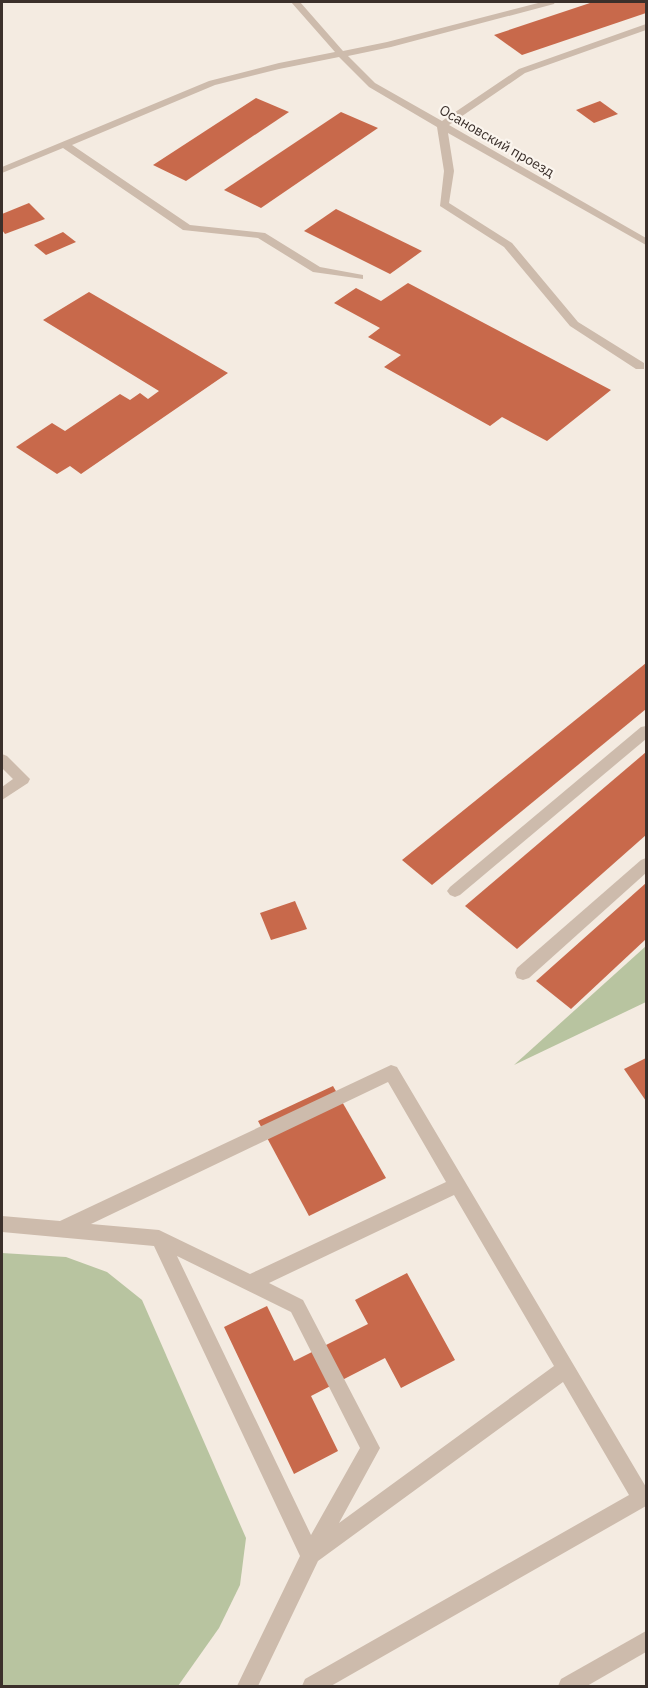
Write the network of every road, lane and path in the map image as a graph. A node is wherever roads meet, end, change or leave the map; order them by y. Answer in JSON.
{"nodes":[{"id":1,"x":295,"y":2,"type":"edge"},
{"id":2,"x":551,"y":2,"type":"edge"},
{"id":3,"x":646,"y":27,"type":"edge"},
{"id":4,"x":340,"y":55,"type":"junction"},
{"id":5,"x":442,"y":125,"type":"junction"},
{"id":6,"x":64,"y":144,"type":"junction"},
{"id":7,"x":2,"y":170,"type":"edge"},
{"id":8,"x":646,"y":242,"type":"edge"},
{"id":9,"x":359,"y":277,"type":"dead end"},
{"id":10,"x":640,"y":366,"type":"dead end"},
{"id":11,"x":646,"y":731,"type":"edge"},
{"id":12,"x":2,"y":760,"type":"edge"},
{"id":13,"x":2,"y":794,"type":"edge"},
{"id":14,"x":646,"y":864,"type":"edge"},
{"id":15,"x":455,"y":891,"type":"dead end"},
{"id":16,"x":523,"y":973,"type":"dead end"},
{"id":17,"x":458,"y":1185,"type":"junction"},
{"id":18,"x":2,"y":1224,"type":"edge"},
{"id":19,"x":61,"y":1229,"type":"junction"},
{"id":20,"x":159,"y":1238,"type":"junction"},
{"id":21,"x":250,"y":1283,"type":"junction"},
{"id":22,"x":565,"y":1369,"type":"junction"},
{"id":23,"x":310,"y":1556,"type":"junction"},
{"id":24,"x":646,"y":1641,"type":"edge"},
{"id":25,"x":247,"y":1686,"type":"edge"},
{"id":26,"x":312,"y":1686,"type":"edge"},
{"id":27,"x":568,"y":1686,"type":"edge"}],
"edges":[{"from":1,"to":4,"type":"street","name":"Осановский проезд"},
{"from":2,"to":4,"type":"street"},
{"from":3,"to":5,"type":"street"},
{"from":4,"to":5,"type":"street","name":"Осановский проезд"},
{"from":4,"to":6,"type":"street"},
{"from":5,"to":8,"type":"street","name":"Осановский проезд"},
{"from":5,"to":10,"type":"street"},
{"from":6,"to":7,"type":"street"},
{"from":6,"to":9,"type":"street"},
{"from":11,"to":15,"type":"street"},
{"from":12,"to":13,"type":"street"},
{"from":14,"to":16,"type":"street"},
{"from":17,"to":19,"type":"street"},
{"from":17,"to":21,"type":"street"},
{"from":17,"to":22,"type":"street"},
{"from":18,"to":19,"type":"street"},
{"from":19,"to":20,"type":"street"},
{"from":20,"to":21,"type":"street"},
{"from":20,"to":23,"type":"street"},
{"from":21,"to":23,"type":"street"},
{"from":22,"to":23,"type":"street"},
{"from":22,"to":26,"type":"street"},
{"from":23,"to":25,"type":"street"},
{"from":24,"to":27,"type":"street"}]}
